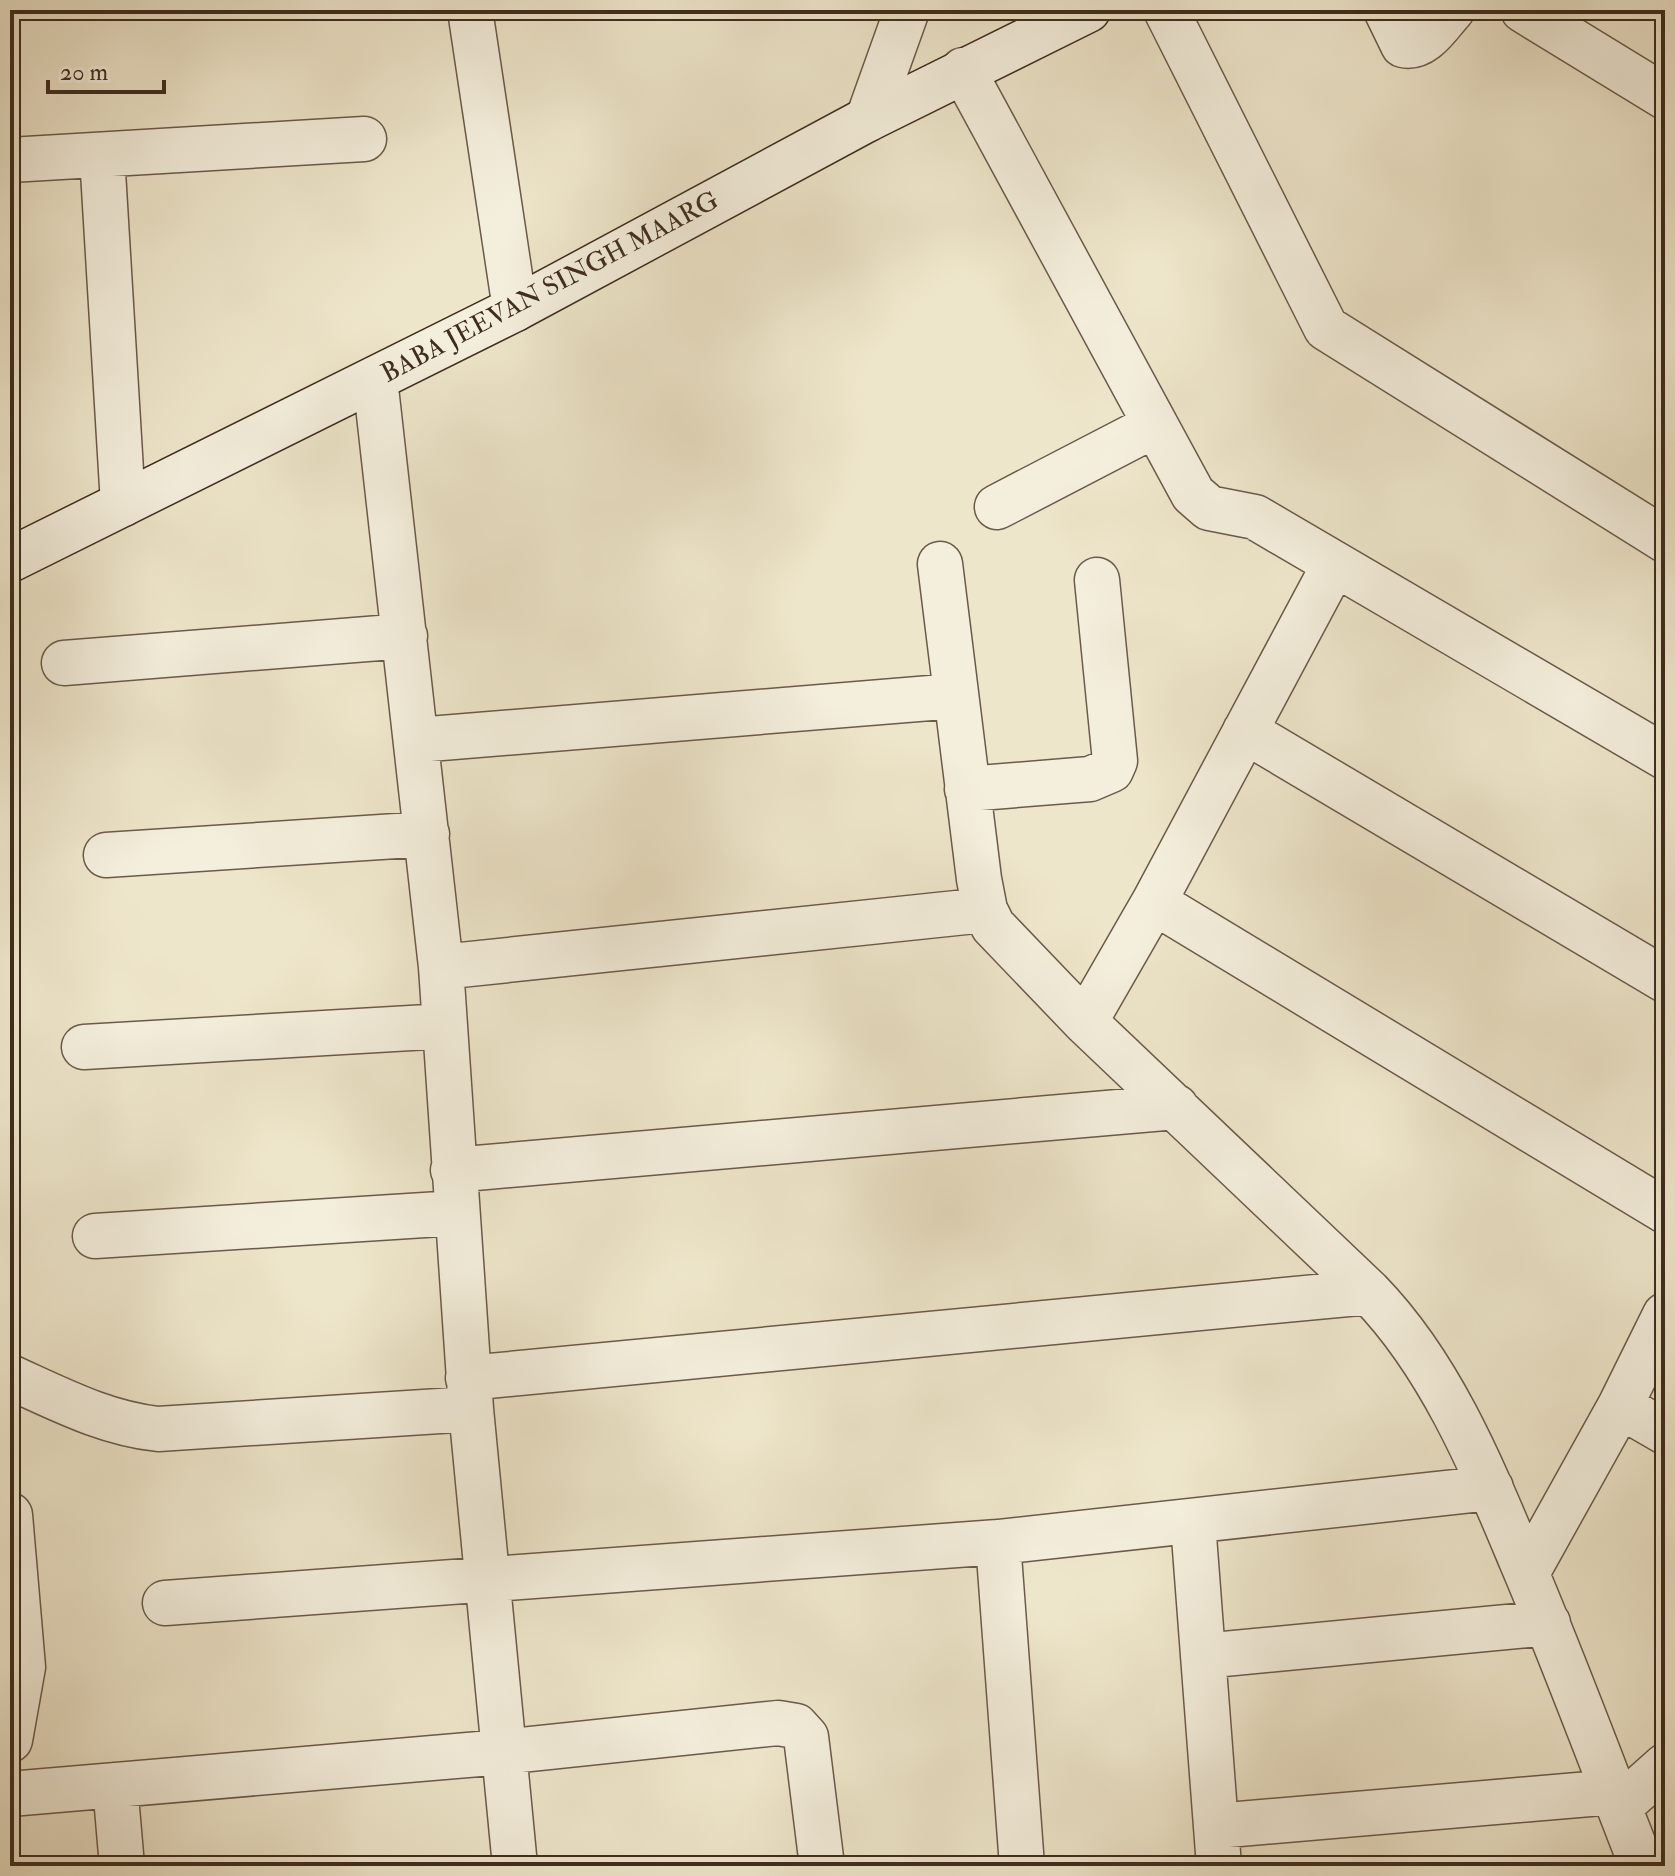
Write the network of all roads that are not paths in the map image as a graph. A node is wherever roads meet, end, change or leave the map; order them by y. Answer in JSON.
{"nodes":[{"id":1,"x":470,"y":10,"type":"edge"},
{"id":2,"x":907,"y":10,"type":"edge"},
{"id":3,"x":1088,"y":10,"type":"edge"},
{"id":4,"x":1166,"y":10,"type":"edge"},
{"id":5,"x":1386,"y":10,"type":"edge"},
{"id":6,"x":1452,"y":10,"type":"edge"},
{"id":7,"x":1523,"y":10,"type":"edge"},
{"id":8,"x":963,"y":70,"type":"junction"},
{"id":9,"x":1665,"y":97,"type":"edge"},
{"id":10,"x":868,"y":119,"type":"junction"},
{"id":11,"x":364,"y":139,"type":"dead end"},
{"id":12,"x":102,"y":155,"type":"junction"},
{"id":13,"x":10,"y":160,"type":"edge"},
{"id":14,"x":515,"y":309,"type":"junction"},
{"id":15,"x":375,"y":379,"type":"junction"},
{"id":16,"x":1155,"y":425,"type":"junction"},
{"id":17,"x":123,"y":504,"type":"junction"},
{"id":18,"x":997,"y":507,"type":"dead end"},
{"id":19,"x":1665,"y":540,"type":"edge"},
{"id":20,"x":10,"y":560,"type":"edge"},
{"id":21,"x":940,"y":564,"type":"dead end"},
{"id":22,"x":1334,"y":565,"type":"junction"},
{"id":23,"x":1097,"y":580,"type":"dead end"},
{"id":24,"x":405,"y":636,"type":"junction"},
{"id":25,"x":64,"y":663,"type":"dead end"},
{"id":26,"x":955,"y":696,"type":"junction"},
{"id":27,"x":1245,"y":731,"type":"junction"},
{"id":28,"x":417,"y":740,"type":"junction"},
{"id":29,"x":1665,"y":757,"type":"edge"},
{"id":30,"x":967,"y":789,"type":"junction"},
{"id":31,"x":427,"y":834,"type":"junction"},
{"id":32,"x":106,"y":855,"type":"dead end"},
{"id":33,"x":1154,"y":902,"type":"junction"},
{"id":34,"x":985,"y":910,"type":"junction"},
{"id":35,"x":441,"y":967,"type":"junction"},
{"id":36,"x":1665,"y":980,"type":"edge"},
{"id":37,"x":1085,"y":1022,"type":"junction"},
{"id":38,"x":445,"y":1026,"type":"junction"},
{"id":39,"x":84,"y":1047,"type":"dead end"},
{"id":40,"x":1176,"y":1107,"type":"junction"},
{"id":41,"x":453,"y":1170,"type":"junction"},
{"id":42,"x":1665,"y":1211,"type":"edge"},
{"id":43,"x":456,"y":1213,"type":"junction"},
{"id":44,"x":95,"y":1236,"type":"dead end"},
{"id":45,"x":1369,"y":1292,"type":"junction"},
{"id":46,"x":1665,"y":1315,"type":"edge"},
{"id":47,"x":10,"y":1377,"type":"edge"},
{"id":48,"x":470,"y":1394,"type":"junction"},
{"id":49,"x":1620,"y":1406,"type":"junction"},
{"id":50,"x":1665,"y":1432,"type":"edge"},
{"id":51,"x":1491,"y":1488,"type":"junction"},
{"id":52,"x":10,"y":1515,"type":"edge"},
{"id":53,"x":1193,"y":1523,"type":"junction"},
{"id":54,"x":998,"y":1542,"type":"junction"},
{"id":55,"x":1527,"y":1573,"type":"junction"},
{"id":56,"x":487,"y":1581,"type":"junction"},
{"id":57,"x":165,"y":1603,"type":"dead end"},
{"id":58,"x":1548,"y":1623,"type":"junction"},
{"id":59,"x":1203,"y":1656,"type":"junction"},
{"id":60,"x":10,"y":1740,"type":"edge"},
{"id":61,"x":503,"y":1752,"type":"junction"},
{"id":62,"x":1665,"y":1766,"type":"edge"},
{"id":63,"x":115,"y":1785,"type":"junction"},
{"id":64,"x":10,"y":1794,"type":"edge"},
{"id":65,"x":1616,"y":1800,"type":"junction"},
{"id":66,"x":1217,"y":1846,"type":"edge"},
{"id":67,"x":122,"y":1866,"type":"edge"},
{"id":68,"x":515,"y":1866,"type":"edge"},
{"id":69,"x":822,"y":1866,"type":"edge"},
{"id":70,"x":1022,"y":1866,"type":"edge"},
{"id":71,"x":1642,"y":1866,"type":"edge"}],
"edges":[{"from":1,"to":14,"type":"street"},
{"from":2,"to":10,"type":"street"},
{"from":3,"to":8,"type":"street","name":"BABA JEEVAN SINGH MAARG"},
{"from":4,"to":19,"type":"street"},
{"from":5,"to":6,"type":"street"},
{"from":7,"to":9,"type":"street"},
{"from":8,"to":10,"type":"street","name":"BABA JEEVAN SINGH MAARG"},
{"from":8,"to":16,"type":"street"},
{"from":10,"to":14,"type":"street","name":"BABA JEEVAN SINGH MAARG"},
{"from":11,"to":12,"type":"street"},
{"from":12,"to":13,"type":"street"},
{"from":12,"to":17,"type":"street"},
{"from":14,"to":15,"type":"street","name":"BABA JEEVAN SINGH MAARG"},
{"from":15,"to":17,"type":"street","name":"BABA JEEVAN SINGH MAARG"},
{"from":15,"to":24,"type":"street"},
{"from":16,"to":18,"type":"street"},
{"from":16,"to":22,"type":"street"},
{"from":17,"to":20,"type":"street","name":"BABA JEEVAN SINGH MAARG"},
{"from":21,"to":26,"type":"street"},
{"from":22,"to":27,"type":"street"},
{"from":22,"to":29,"type":"street"},
{"from":23,"to":30,"type":"street"},
{"from":24,"to":25,"type":"street"},
{"from":24,"to":28,"type":"street"},
{"from":26,"to":28,"type":"street"},
{"from":26,"to":30,"type":"street"},
{"from":27,"to":33,"type":"street"},
{"from":27,"to":36,"type":"street"},
{"from":28,"to":31,"type":"street"},
{"from":30,"to":34,"type":"street"},
{"from":31,"to":32,"type":"street"},
{"from":31,"to":35,"type":"street"},
{"from":33,"to":37,"type":"street"},
{"from":33,"to":42,"type":"street"},
{"from":34,"to":35,"type":"street"},
{"from":34,"to":37,"type":"street"},
{"from":35,"to":38,"type":"street"},
{"from":37,"to":40,"type":"street"},
{"from":38,"to":39,"type":"street"},
{"from":38,"to":41,"type":"street"},
{"from":40,"to":41,"type":"street"},
{"from":40,"to":45,"type":"street"},
{"from":41,"to":43,"type":"street"},
{"from":43,"to":44,"type":"street"},
{"from":43,"to":48,"type":"street"},
{"from":45,"to":48,"type":"street"},
{"from":45,"to":51,"type":"street"},
{"from":46,"to":49,"type":"street"},
{"from":47,"to":48,"type":"street"},
{"from":48,"to":56,"type":"street"},
{"from":49,"to":50,"type":"street"},
{"from":49,"to":55,"type":"street"},
{"from":51,"to":53,"type":"street"},
{"from":51,"to":55,"type":"street"},
{"from":52,"to":60,"type":"street"},
{"from":53,"to":54,"type":"street"},
{"from":53,"to":59,"type":"street"},
{"from":54,"to":56,"type":"street"},
{"from":54,"to":70,"type":"street"},
{"from":55,"to":58,"type":"street"},
{"from":56,"to":57,"type":"street"},
{"from":56,"to":61,"type":"street"},
{"from":58,"to":59,"type":"street"},
{"from":58,"to":65,"type":"street"},
{"from":59,"to":66,"type":"street"},
{"from":61,"to":63,"type":"street"},
{"from":61,"to":68,"type":"street"},
{"from":61,"to":69,"type":"street"},
{"from":62,"to":65,"type":"street"},
{"from":63,"to":64,"type":"street"},
{"from":63,"to":67,"type":"street"},
{"from":65,"to":66,"type":"street"},
{"from":65,"to":71,"type":"street"}]}
